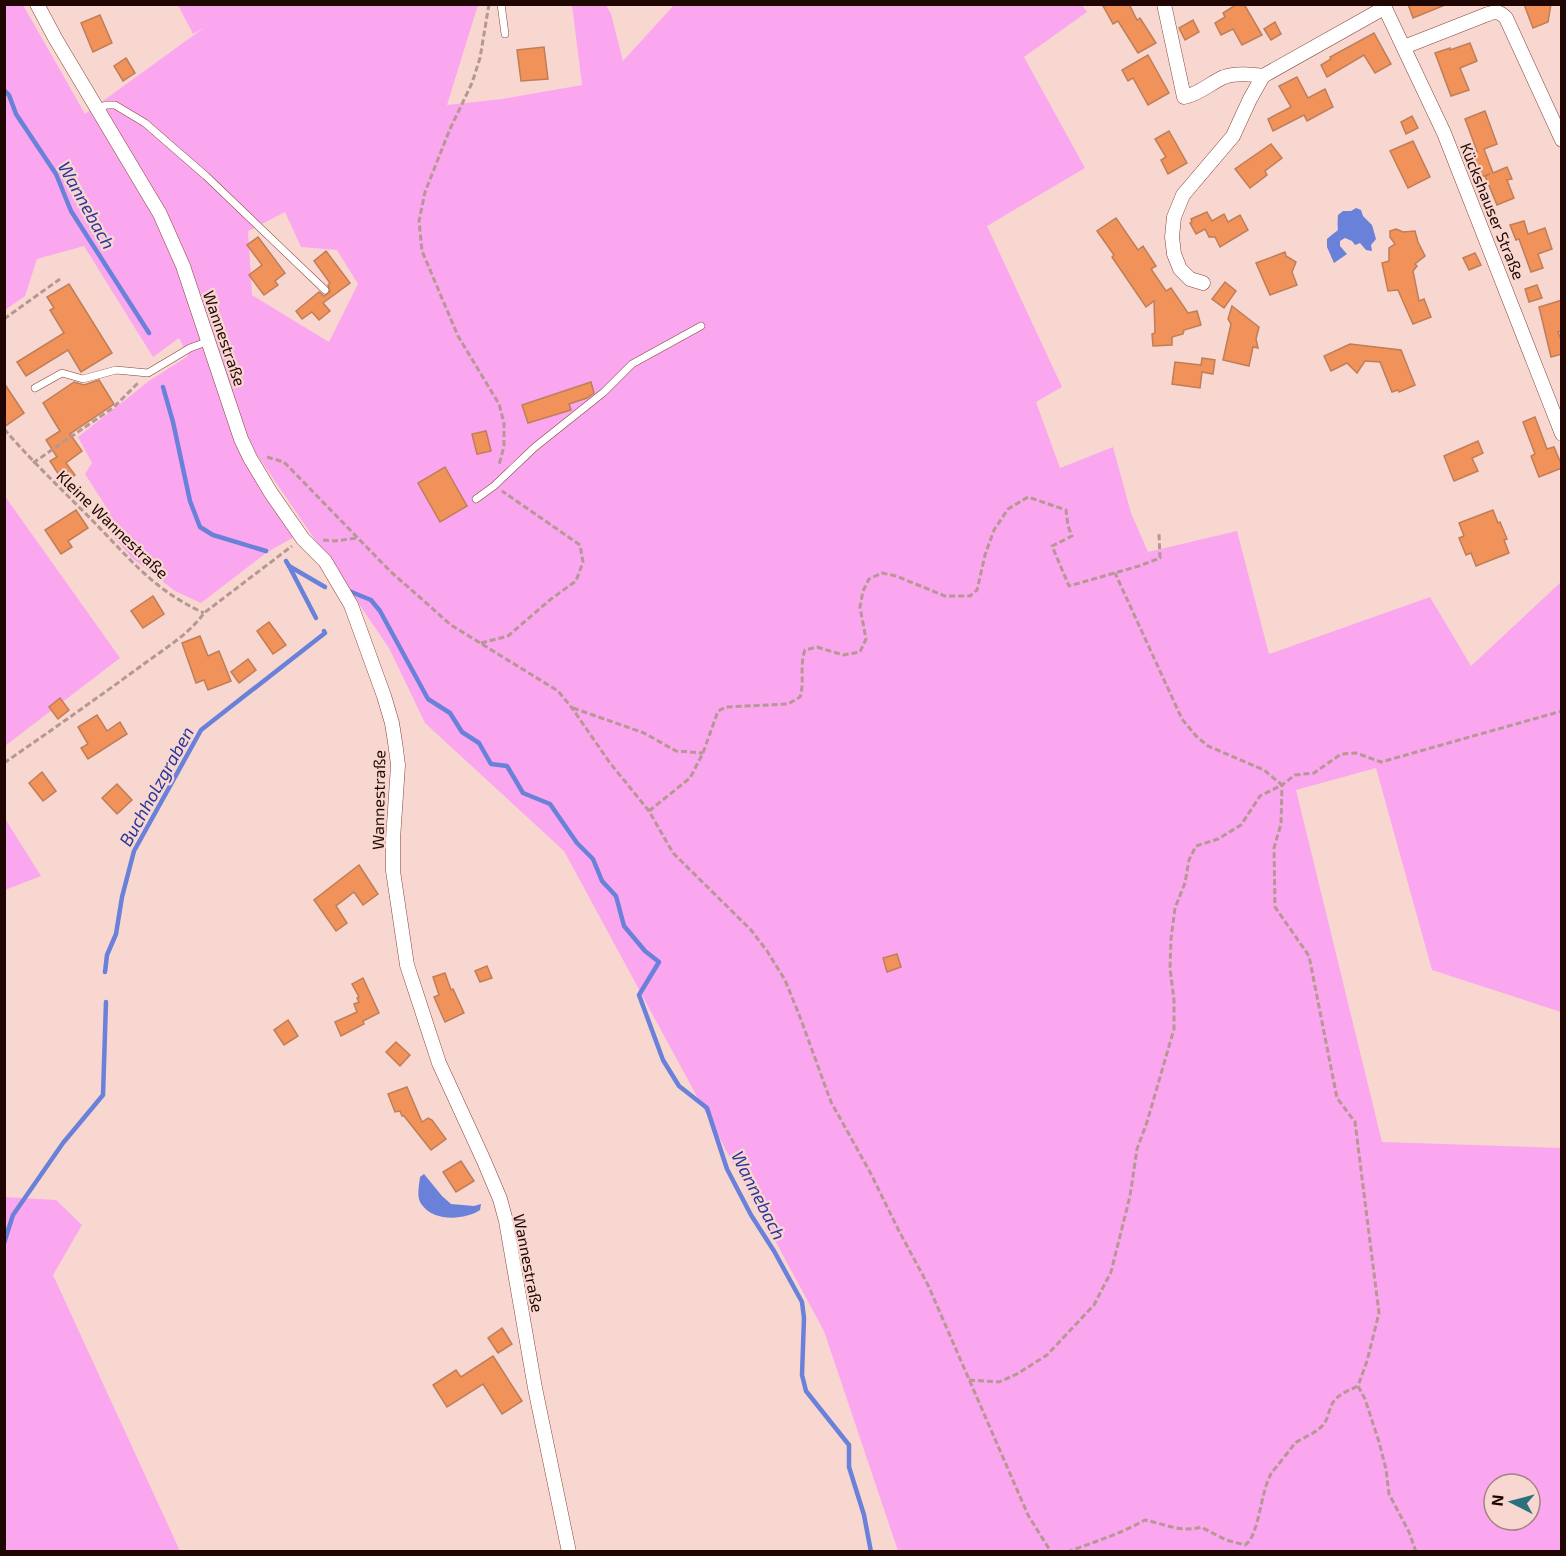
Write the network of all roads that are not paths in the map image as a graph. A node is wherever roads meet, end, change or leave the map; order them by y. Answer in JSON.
{"nodes":[{"id":1,"x":38,"y":4,"type":"edge"},
{"id":2,"x":501,"y":4,"type":"edge"},
{"id":3,"x":1164,"y":4,"type":"edge"},
{"id":4,"x":1384,"y":6,"type":"edge"},
{"id":5,"x":505,"y":34,"type":"dead end"},
{"id":6,"x":1404,"y":47,"type":"junction"},
{"id":7,"x":1263,"y":76,"type":"junction"},
{"id":8,"x":98,"y":109,"type":"junction"},
{"id":9,"x":1562,"y":140,"type":"edge"},
{"id":10,"x":1203,"y":283,"type":"dead end"},
{"id":11,"x":325,"y":290,"type":"dead end"},
{"id":12,"x":701,"y":326,"type":"dead end"},
{"id":13,"x":209,"y":341,"type":"junction"},
{"id":14,"x":35,"y":387,"type":"dead end"},
{"id":15,"x":1562,"y":434,"type":"edge"},
{"id":16,"x":476,"y":499,"type":"dead end"},
{"id":17,"x":569,"y":1551,"type":"edge"}],
"edges":[{"from":1,"to":8,"type":"street","name":"Wannestraße"},
{"from":2,"to":5,"type":"lane"},
{"from":3,"to":7,"type":"street"},
{"from":4,"to":6,"type":"street","name":"Kückshauser Straße"},
{"from":4,"to":7,"type":"street"},
{"from":6,"to":9,"type":"street"},
{"from":6,"to":15,"type":"street","name":"Kückshauser Straße"},
{"from":7,"to":10,"type":"street"},
{"from":8,"to":11,"type":"lane"},
{"from":8,"to":13,"type":"street","name":"Wannestraße"},
{"from":12,"to":16,"type":"lane"},
{"from":13,"to":14,"type":"lane"},
{"from":13,"to":17,"type":"street","name":"Wannestraße"}]}
